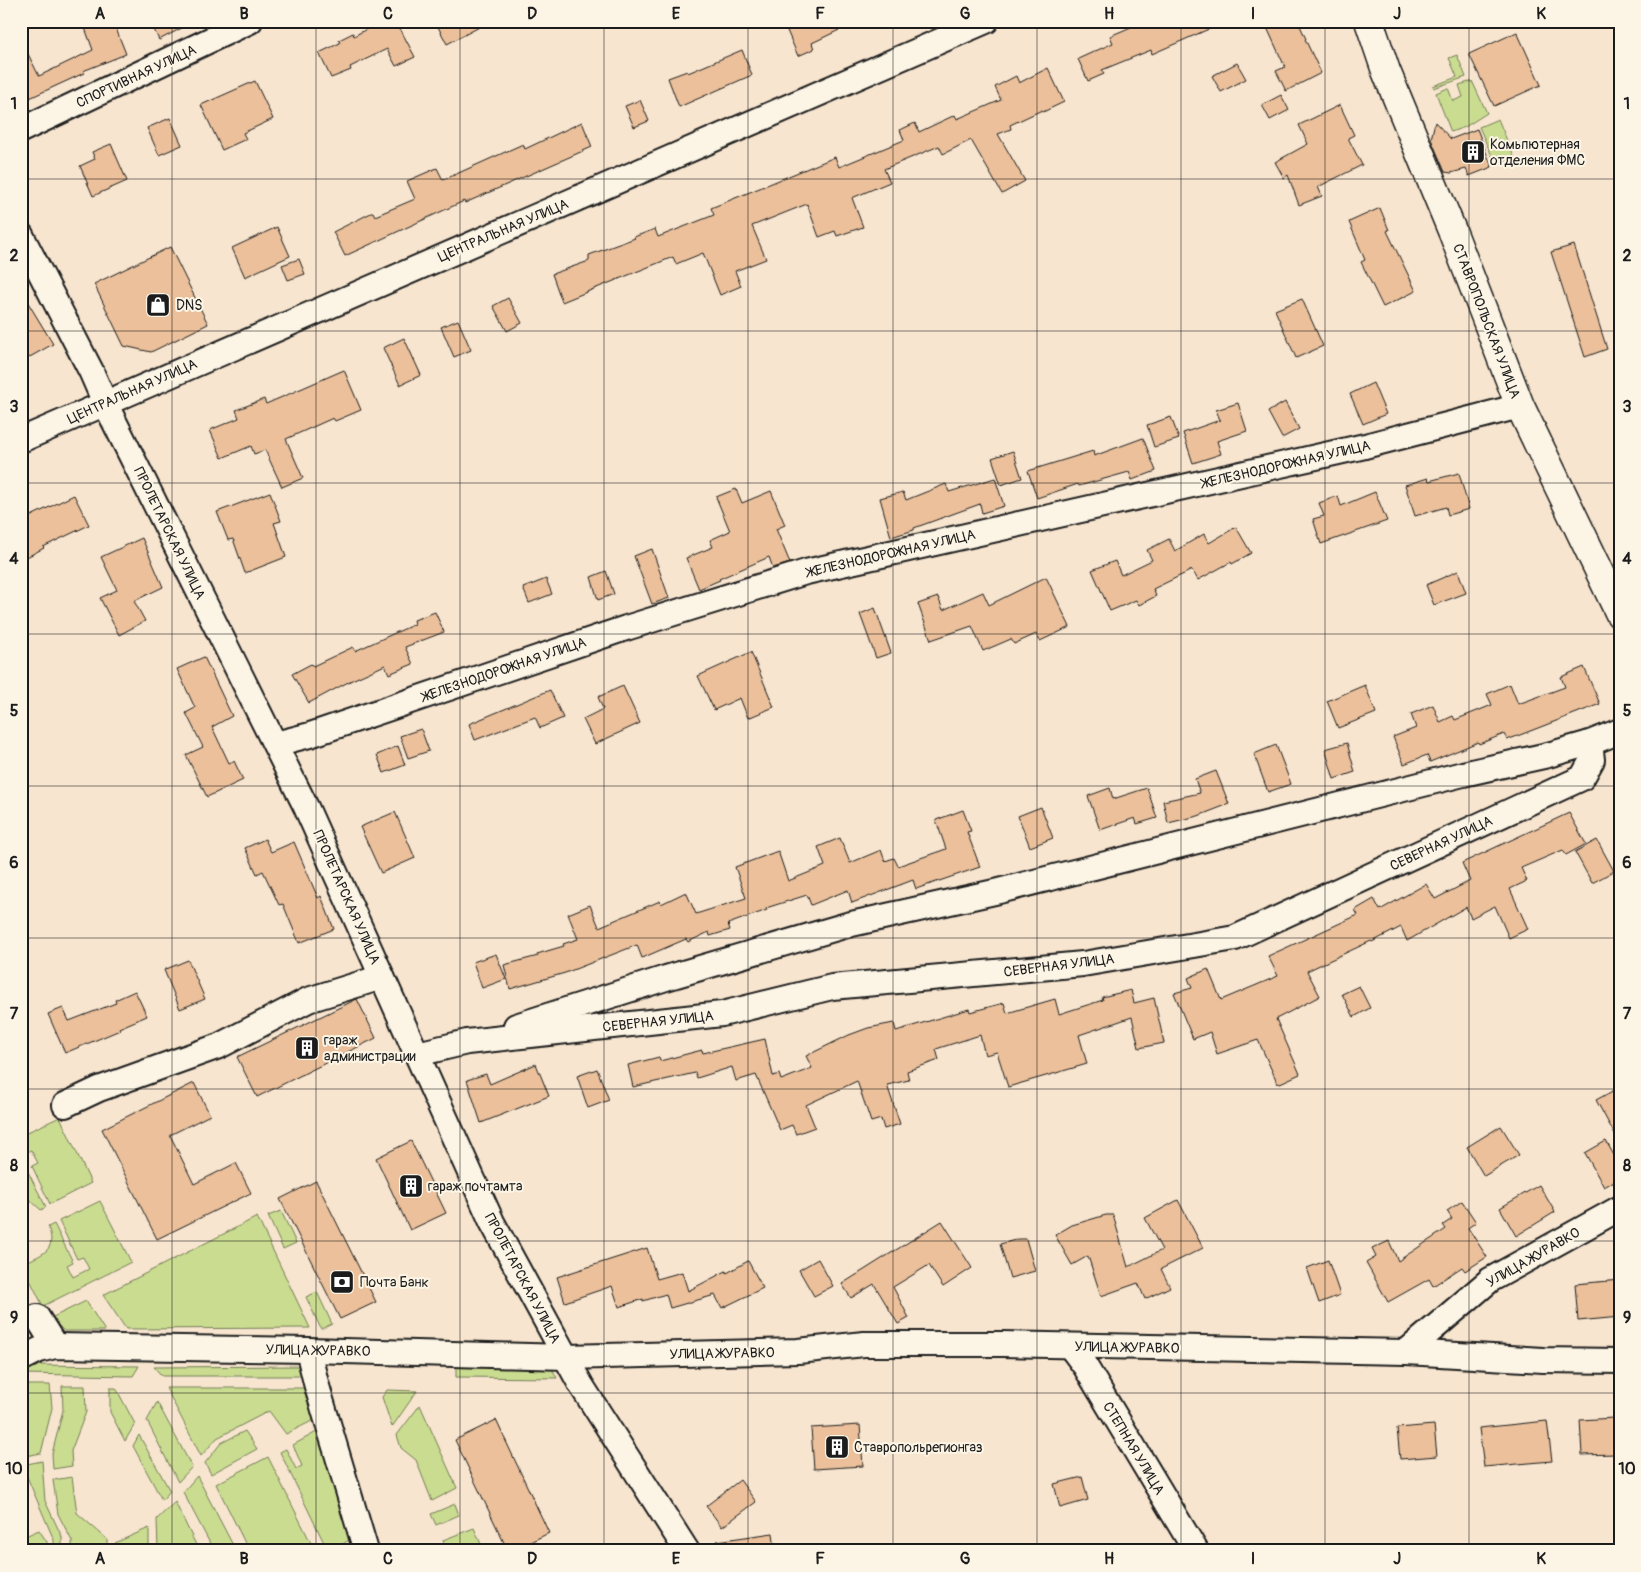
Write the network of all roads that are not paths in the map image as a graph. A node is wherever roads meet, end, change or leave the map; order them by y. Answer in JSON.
{"nodes":[{"id":1,"x":250,"y":21,"type":"edge"},
{"id":2,"x":986,"y":21,"type":"edge"},
{"id":3,"x":1369,"y":21,"type":"edge"},
{"id":4,"x":21,"y":130,"type":"edge"},
{"id":5,"x":21,"y":235,"type":"edge"},
{"id":6,"x":105,"y":402,"type":"junction"},
{"id":7,"x":1520,"y":406,"type":"junction"},
{"id":8,"x":21,"y":440,"type":"edge"},
{"id":9,"x":1620,"y":614,"type":"edge"},
{"id":10,"x":1620,"y":731,"type":"edge"},
{"id":11,"x":1590,"y":743,"type":"junction"},
{"id":12,"x":275,"y":744,"type":"junction"},
{"id":13,"x":382,"y":977,"type":"junction"},
{"id":14,"x":466,"y":1042,"type":"junction"},
{"id":15,"x":417,"y":1054,"type":"junction"},
{"id":16,"x":65,"y":1105,"type":"dead end"},
{"id":17,"x":1620,"y":1208,"type":"edge"},
{"id":18,"x":37,"y":1316,"type":"dead end"},
{"id":19,"x":1070,"y":1346,"type":"junction"},
{"id":20,"x":308,"y":1350,"type":"junction"},
{"id":21,"x":39,"y":1352,"type":"edge"},
{"id":22,"x":1406,"y":1352,"type":"junction"},
{"id":23,"x":566,"y":1357,"type":"junction"},
{"id":24,"x":1620,"y":1361,"type":"edge"},
{"id":25,"x":366,"y":1551,"type":"edge"},
{"id":26,"x":687,"y":1551,"type":"edge"},
{"id":27,"x":1196,"y":1551,"type":"edge"}],
"edges":[{"from":1,"to":4,"type":"street","name":"СПОРТИВНАЯ УЛИЦА"},
{"from":2,"to":6,"type":"street","name":"ЦЕНТРАЛЬНАЯ УЛИЦА"},
{"from":3,"to":7,"type":"street","name":"СТАВРОПОЛЬСКАЯ УЛИЦА"},
{"from":5,"to":6,"type":"street","name":"ПРОЛЕТАРСКАЯ УЛИЦА"},
{"from":6,"to":8,"type":"street","name":"ЦЕНТРАЛЬНАЯ УЛИЦА"},
{"from":6,"to":12,"type":"street","name":"ПРОЛЕТАРСКАЯ УЛИЦА"},
{"from":7,"to":9,"type":"street","name":"СТАВРОПОЛЬСКАЯ УЛИЦА"},
{"from":7,"to":12,"type":"street","name":"ЖЕЛЕЗНОДОРОЖНАЯ УЛИЦА"},
{"from":10,"to":11,"type":"street","name":"СЕВЕРНАЯ УЛИЦА"},
{"from":11,"to":14,"type":"street","name":"СЕВЕРНАЯ УЛИЦА"},
{"from":11,"to":14,"type":"street","name":"СЕВЕРНАЯ УЛИЦА"},
{"from":12,"to":13,"type":"street","name":"ПРОЛЕТАРСКАЯ УЛИЦА"},
{"from":13,"to":15,"type":"street","name":"ПРОЛЕТАРСКАЯ УЛИЦА"},
{"from":13,"to":16,"type":"street"},
{"from":14,"to":15,"type":"street","name":"СЕВЕРНАЯ УЛИЦА"},
{"from":15,"to":23,"type":"street","name":"ПРОЛЕТАРСКАЯ УЛИЦА"},
{"from":17,"to":22,"type":"street","name":"УЛИЦА ЖУРАВКО"},
{"from":18,"to":21,"type":"street"},
{"from":19,"to":22,"type":"street","name":"УЛИЦА ЖУРАВКО"},
{"from":19,"to":23,"type":"street","name":"УЛИЦА ЖУРАВКО"},
{"from":19,"to":27,"type":"street","name":"СТЕПНАЯ УЛИЦА"},
{"from":20,"to":21,"type":"street","name":"УЛИЦА ЖУРАВКО"},
{"from":20,"to":23,"type":"street","name":"УЛИЦА ЖУРАВКО"},
{"from":20,"to":25,"type":"street"},
{"from":22,"to":24,"type":"street","name":"УЛИЦА ЖУРАВКО"},
{"from":23,"to":26,"type":"street","name":"ПРОЛЕТАРСКАЯ УЛИЦА"}]}
